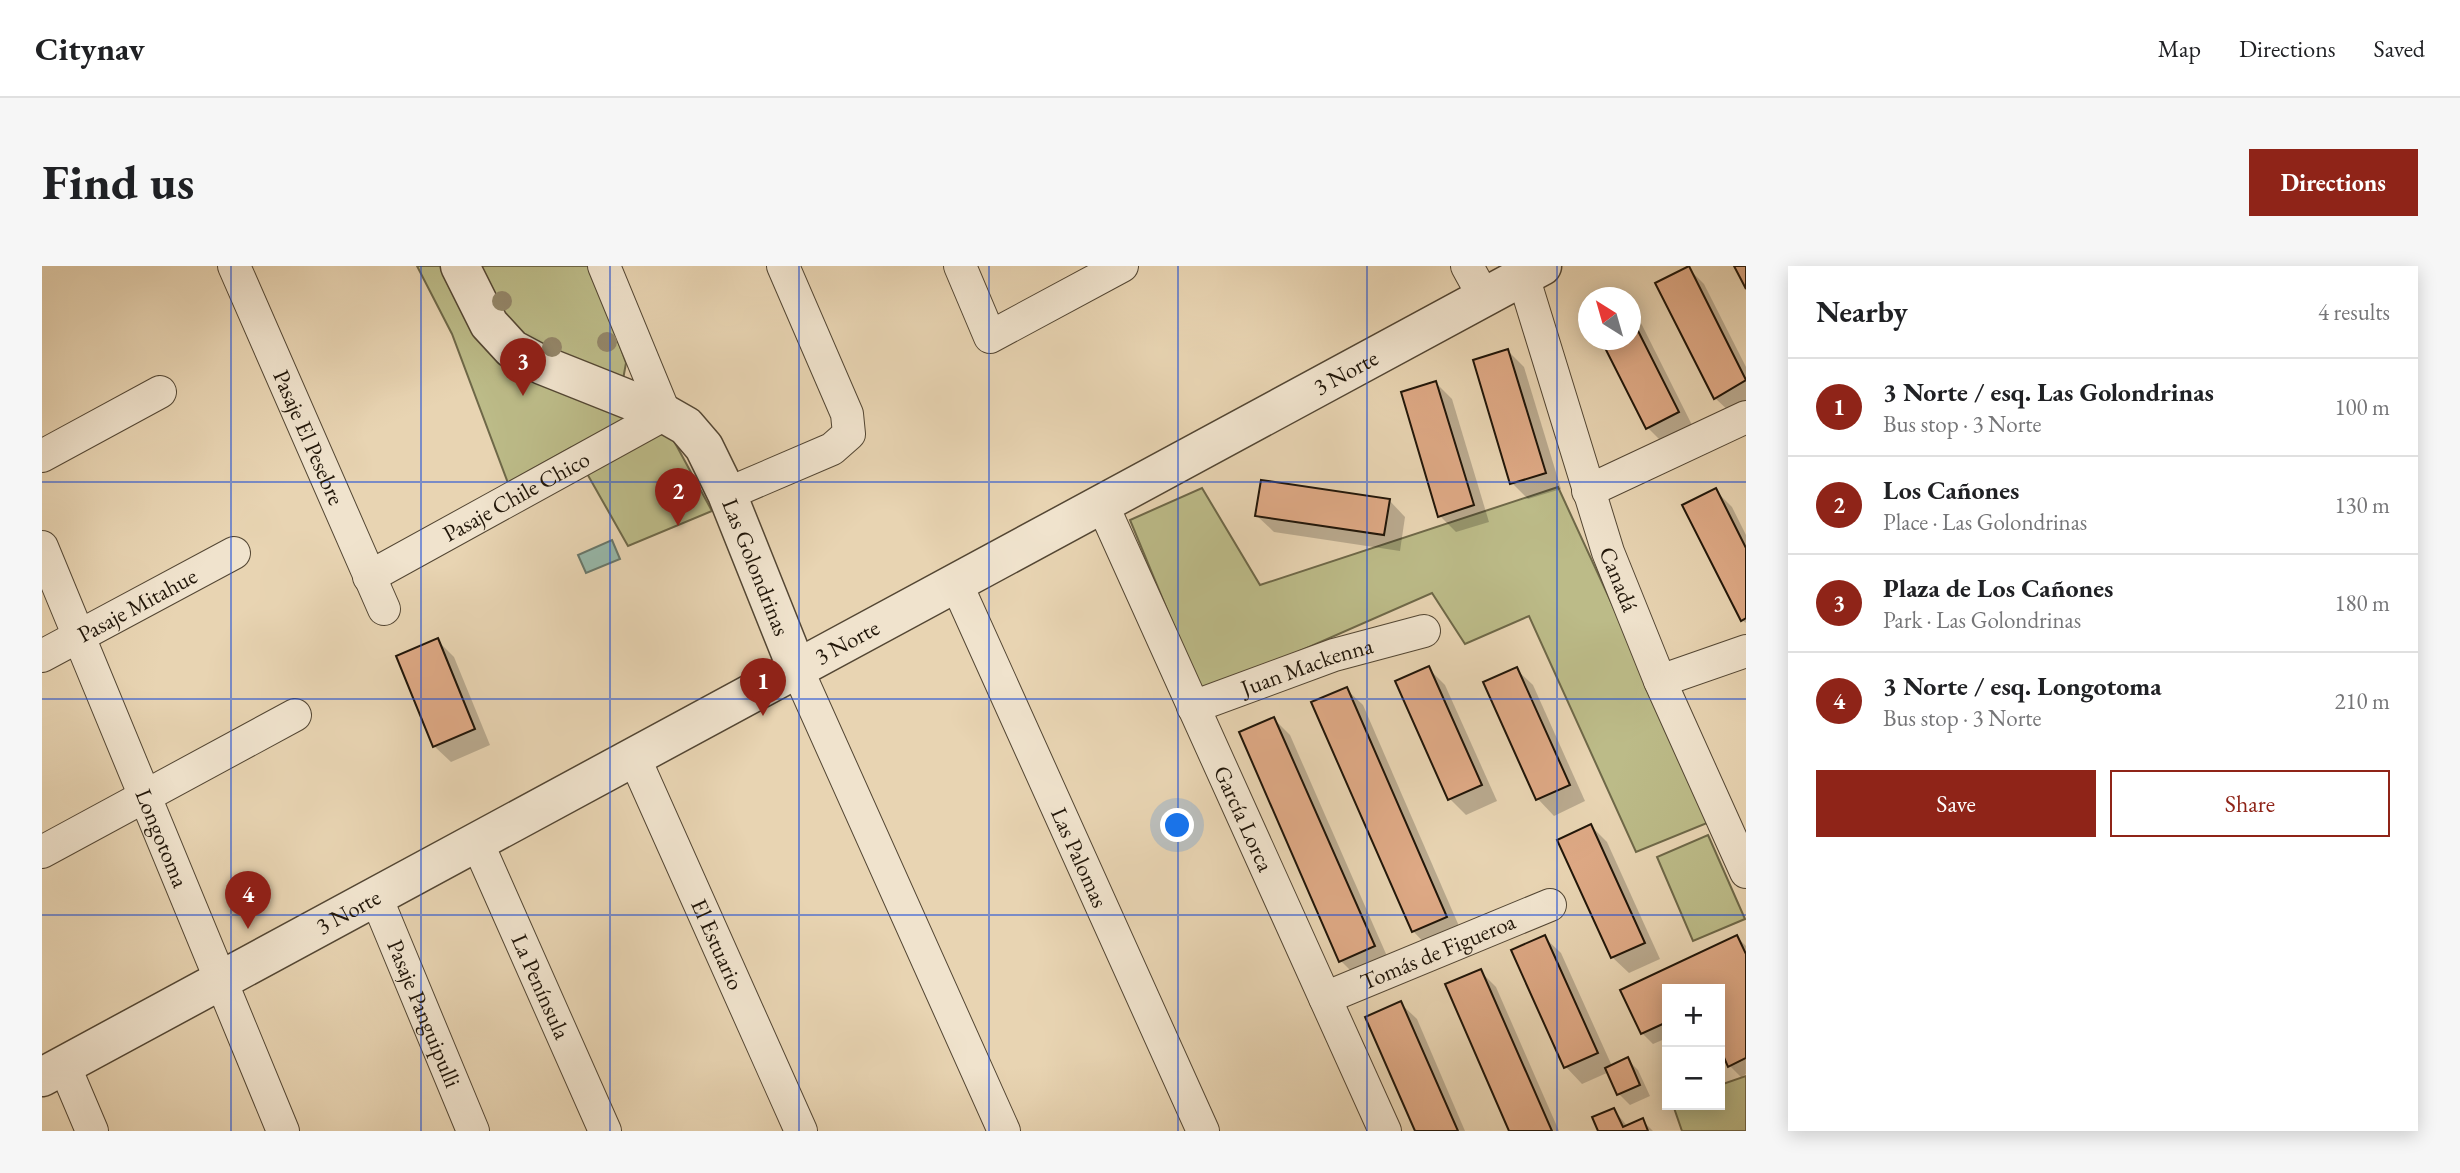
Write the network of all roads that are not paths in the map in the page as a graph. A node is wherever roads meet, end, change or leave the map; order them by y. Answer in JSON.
{"nodes":[{"id":1,"x":234,"y":266,"type":"edge"},
{"id":2,"x":460,"y":266,"type":"edge"},
{"id":3,"x":604,"y":266,"type":"edge"},
{"id":4,"x":783,"y":266,"type":"edge"},
{"id":5,"x":960,"y":266,"type":"edge"},
{"id":6,"x":1122,"y":266,"type":"edge"},
{"id":7,"x":1533,"y":271,"type":"edge"},
{"id":8,"x":1476,"y":282,"type":"edge"},
{"id":9,"x":160,"y":392,"type":"dead end"},
{"id":10,"x":665,"y":414,"type":"junction"},
{"id":11,"x":1746,"y":417,"type":"edge"},
{"id":12,"x":42,"y":456,"type":"edge"},
{"id":13,"x":1587,"y":491,"type":"junction"},
{"id":14,"x":727,"y":494,"type":"junction"},
{"id":15,"x":1102,"y":504,"type":"junction"},
{"id":16,"x":42,"y":547,"type":"edge"},
{"id":17,"x":234,"y":553,"type":"dead end"},
{"id":18,"x":369,"y":577,"type":"junction"},
{"id":19,"x":956,"y":583,"type":"junction"},
{"id":20,"x":384,"y":609,"type":"dead end"},
{"id":21,"x":1424,"y":631,"type":"dead end"},
{"id":22,"x":79,"y":636,"type":"junction"},
{"id":23,"x":1746,"y":651,"type":"edge"},
{"id":24,"x":42,"y":656,"type":"edge"},
{"id":25,"x":797,"y":669,"type":"junction"},
{"id":26,"x":1660,"y":681,"type":"junction"},
{"id":27,"x":1193,"y":707,"type":"junction"},
{"id":28,"x":295,"y":715,"type":"dead end"},
{"id":29,"x":634,"y":757,"type":"junction"},
{"id":30,"x":144,"y":796,"type":"junction"},
{"id":31,"x":477,"y":842,"type":"junction"},
{"id":32,"x":42,"y":852,"type":"edge"},
{"id":33,"x":1746,"y":872,"type":"edge"},
{"id":34,"x":376,"y":897,"type":"junction"},
{"id":35,"x":1550,"y":905,"type":"dead end"},
{"id":36,"x":220,"y":981,"type":"junction"},
{"id":37,"x":1325,"y":998,"type":"junction"},
{"id":38,"x":53,"y":1071,"type":"edge"},
{"id":39,"x":92,"y":1131,"type":"edge"},
{"id":40,"x":283,"y":1131,"type":"edge"},
{"id":41,"x":473,"y":1131,"type":"edge"},
{"id":42,"x":605,"y":1131,"type":"edge"},
{"id":43,"x":801,"y":1131,"type":"edge"},
{"id":44,"x":1004,"y":1131,"type":"edge"},
{"id":45,"x":1203,"y":1131,"type":"edge"},
{"id":46,"x":1385,"y":1131,"type":"edge"}],
"edges":[{"from":1,"to":18,"type":"street","name":"Pasaje El Pesebre"},
{"from":2,"to":10,"type":"street","name":"Las Golondrinas"},
{"from":3,"to":10,"type":"street"},
{"from":4,"to":14,"type":"street"},
{"from":5,"to":6,"type":"street"},
{"from":7,"to":8,"type":"street","name":"3 Norte"},
{"from":7,"to":13,"type":"street","name":"Canadá"},
{"from":8,"to":15,"type":"street","name":"3 Norte"},
{"from":9,"to":12,"type":"street"},
{"from":10,"to":14,"type":"street","name":"Las Golondrinas"},
{"from":10,"to":18,"type":"street","name":"Pasaje Chile Chico"},
{"from":11,"to":13,"type":"street"},
{"from":13,"to":26,"type":"street","name":"Canadá"},
{"from":14,"to":25,"type":"street","name":"Las Golondrinas"},
{"from":15,"to":19,"type":"street","name":"3 Norte"},
{"from":15,"to":27,"type":"street","name":"García Lorca"},
{"from":16,"to":22,"type":"street","name":"Longotoma"},
{"from":17,"to":22,"type":"street","name":"Pasaje Mitahue"},
{"from":18,"to":20,"type":"street","name":"Pasaje El Pesebre"},
{"from":19,"to":25,"type":"street","name":"3 Norte"},
{"from":19,"to":45,"type":"street","name":"Las Palomas"},
{"from":21,"to":27,"type":"street","name":"Juan Mackenna"},
{"from":22,"to":24,"type":"street","name":"Pasaje Mitahue"},
{"from":22,"to":30,"type":"street","name":"Longotoma"},
{"from":23,"to":26,"type":"street"},
{"from":25,"to":29,"type":"street","name":"3 Norte"},
{"from":25,"to":44,"type":"street","name":"Las Golondrinas"},
{"from":26,"to":33,"type":"street","name":"Canadá"},
{"from":27,"to":37,"type":"street","name":"García Lorca"},
{"from":28,"to":30,"type":"street"},
{"from":29,"to":31,"type":"street","name":"3 Norte"},
{"from":29,"to":43,"type":"street","name":"El Estuario"},
{"from":30,"to":32,"type":"street"},
{"from":30,"to":36,"type":"street","name":"Longotoma"},
{"from":31,"to":34,"type":"street","name":"3 Norte"},
{"from":31,"to":42,"type":"street","name":"La Península"},
{"from":34,"to":36,"type":"street","name":"3 Norte"},
{"from":34,"to":41,"type":"street","name":"Pasaje Panguipulli"},
{"from":35,"to":37,"type":"street","name":"Tomás de Figueroa"},
{"from":36,"to":38,"type":"street","name":"3 Norte"},
{"from":36,"to":40,"type":"street","name":"Longotoma"},
{"from":37,"to":46,"type":"street","name":"García Lorca"},
{"from":38,"to":39,"type":"street"}]}
